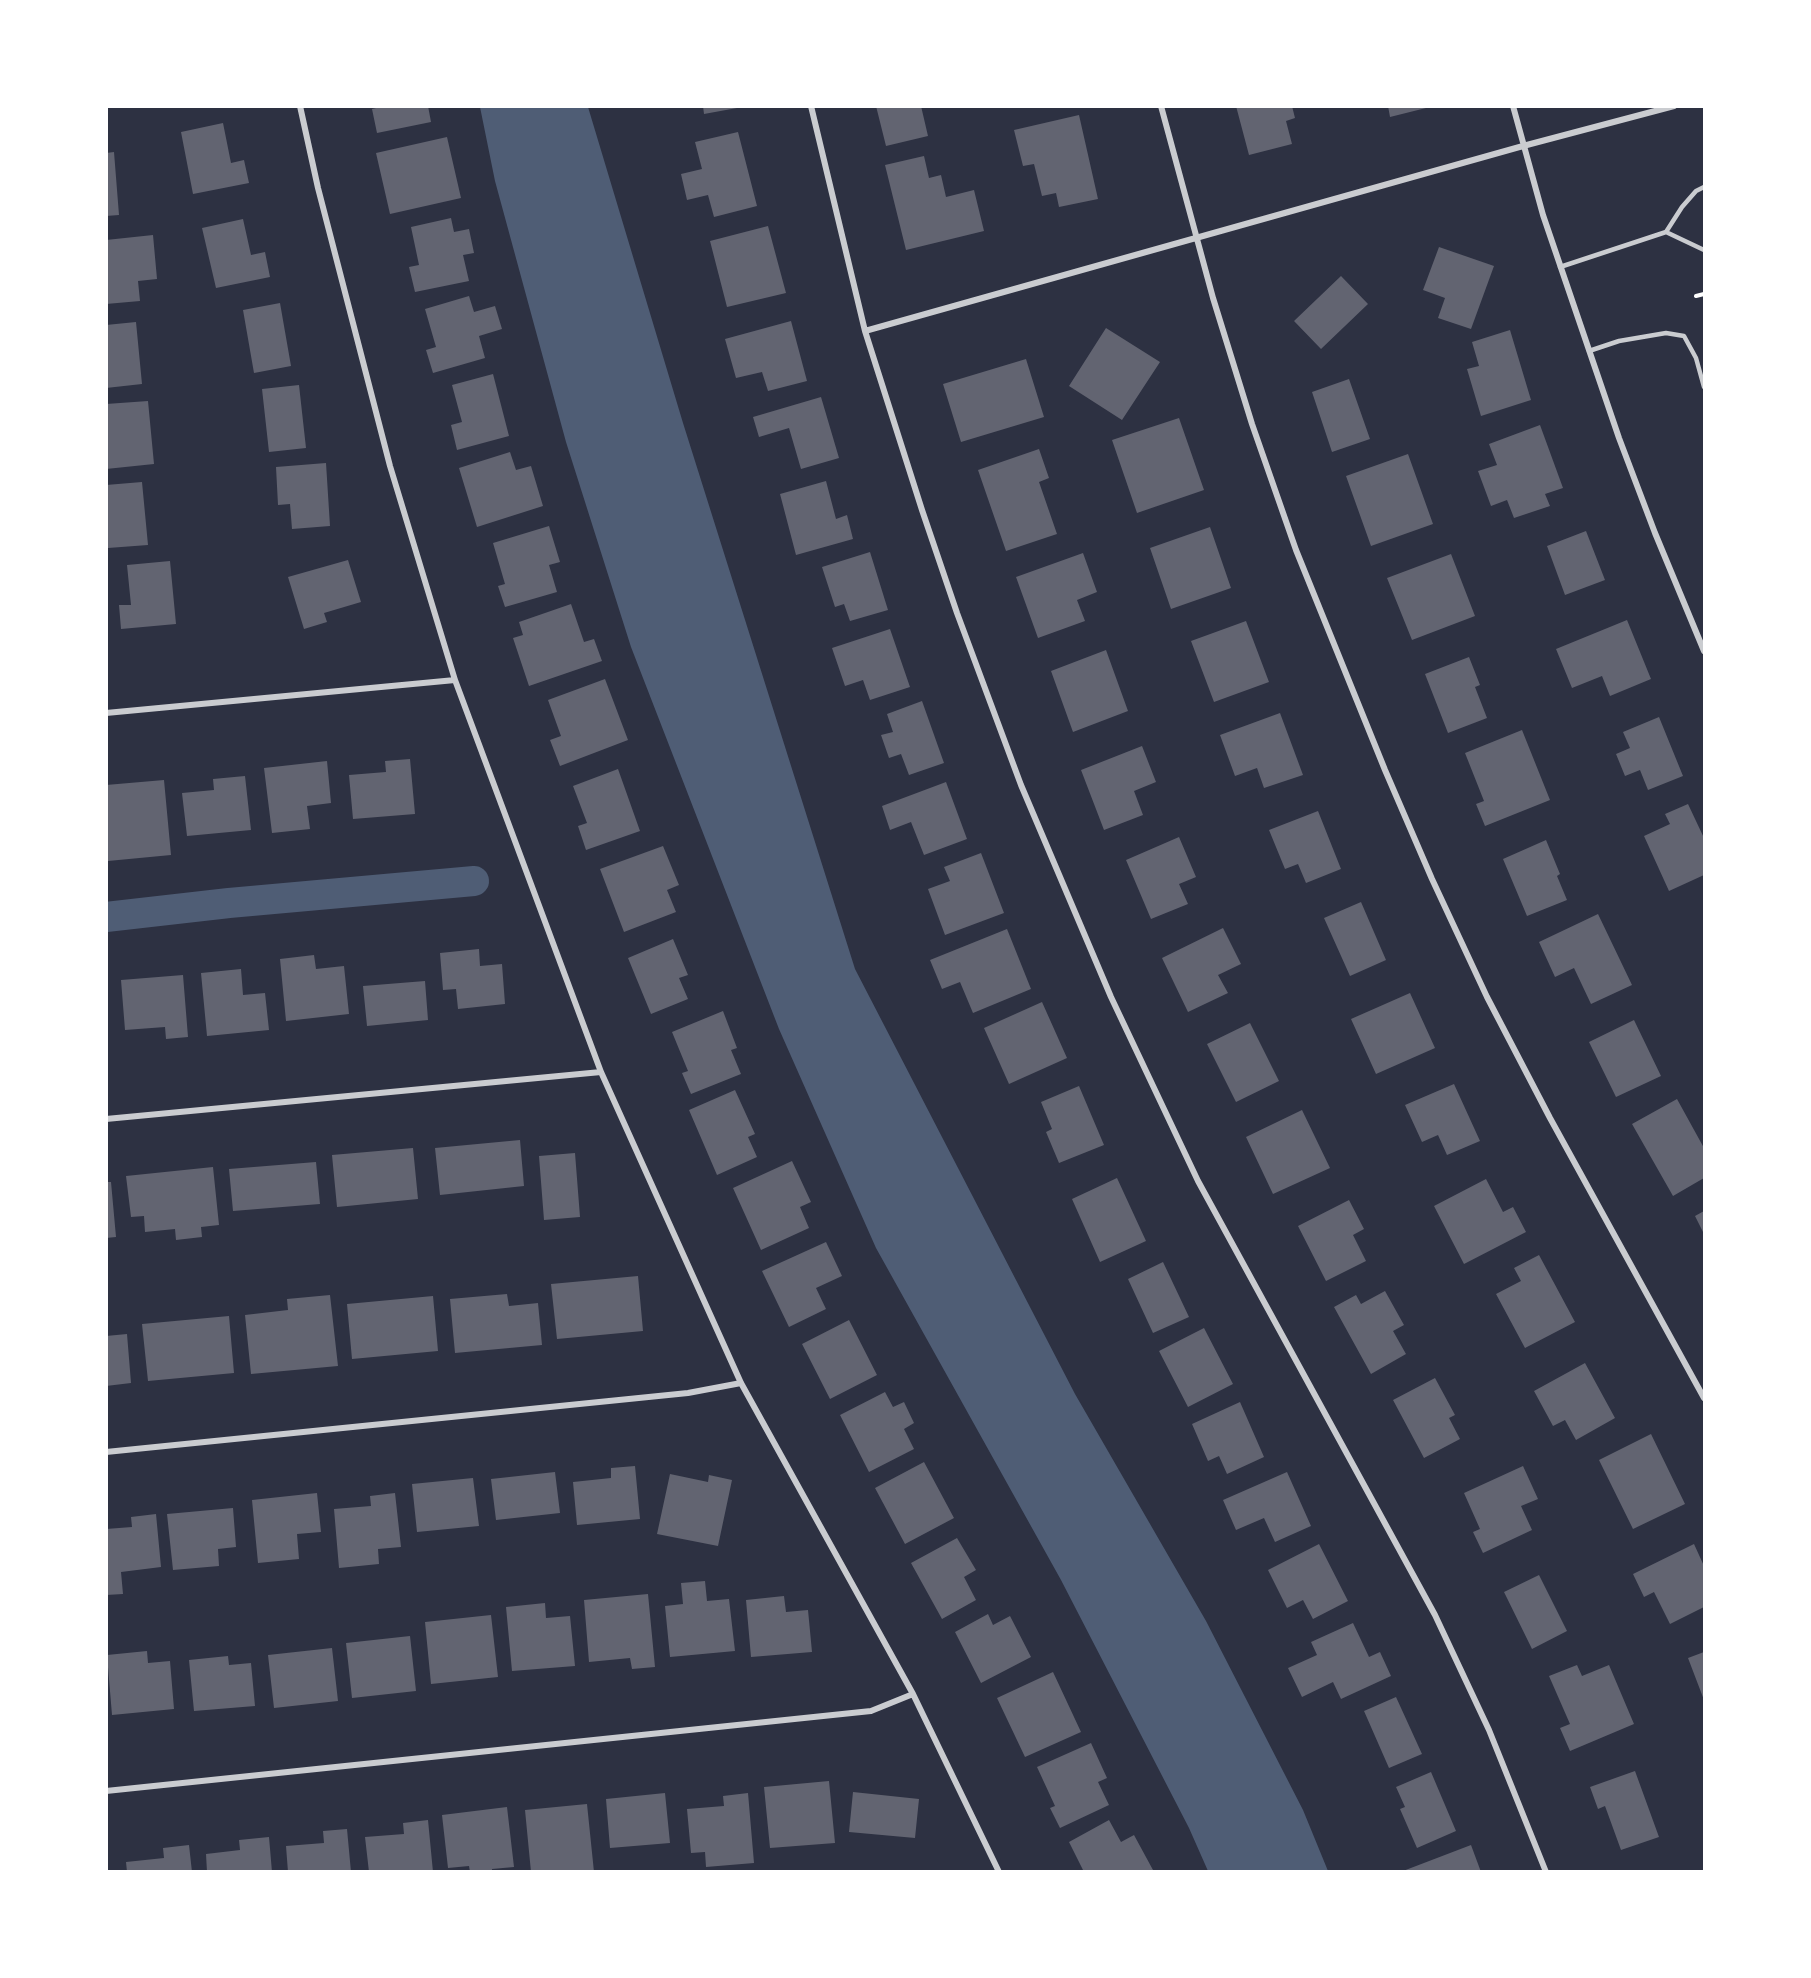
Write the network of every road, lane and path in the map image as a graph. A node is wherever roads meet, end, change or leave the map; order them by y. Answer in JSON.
{"nodes":[{"id":1,"x":300,"y":106,"type":"edge"},
{"id":2,"x":811,"y":106,"type":"edge"},
{"id":3,"x":1161,"y":106,"type":"edge"},
{"id":4,"x":1513,"y":106,"type":"edge"},
{"id":5,"x":1674,"y":106,"type":"edge"},
{"id":6,"x":1523,"y":146,"type":"junction"},
{"id":7,"x":1704,"y":187,"type":"edge"},
{"id":8,"x":1666,"y":232,"type":"junction"},
{"id":9,"x":1197,"y":238,"type":"junction"},
{"id":10,"x":1704,"y":250,"type":"edge"},
{"id":11,"x":1560,"y":267,"type":"junction"},
{"id":12,"x":1704,"y":294,"type":"edge"},
{"id":13,"x":1696,"y":296,"type":"dead end"},
{"id":14,"x":865,"y":331,"type":"junction"},
{"id":15,"x":1589,"y":351,"type":"junction"},
{"id":16,"x":1704,"y":387,"type":"edge"},
{"id":17,"x":1702,"y":640,"type":"edge"},
{"id":18,"x":1704,"y":651,"type":"edge"},
{"id":19,"x":455,"y":680,"type":"junction"},
{"id":20,"x":106,"y":713,"type":"edge"},
{"id":21,"x":601,"y":1072,"type":"junction"},
{"id":22,"x":106,"y":1119,"type":"edge"},
{"id":23,"x":741,"y":1383,"type":"junction"},
{"id":24,"x":1704,"y":1398,"type":"edge"},
{"id":25,"x":106,"y":1452,"type":"edge"},
{"id":26,"x":913,"y":1694,"type":"junction"},
{"id":27,"x":106,"y":1791,"type":"edge"},
{"id":28,"x":999,"y":1872,"type":"edge"},
{"id":29,"x":1546,"y":1872,"type":"edge"}],
"edges":[{"from":1,"to":19,"type":"street"},
{"from":2,"to":14,"type":"street"},
{"from":3,"to":9,"type":"street"},
{"from":4,"to":6,"type":"street"},
{"from":5,"to":6,"type":"street"},
{"from":6,"to":9,"type":"street"},
{"from":6,"to":11,"type":"street"},
{"from":7,"to":8,"type":"lane"},
{"from":8,"to":10,"type":"lane"},
{"from":8,"to":11,"type":"lane"},
{"from":9,"to":14,"type":"street"},
{"from":9,"to":24,"type":"street"},
{"from":11,"to":15,"type":"street"},
{"from":12,"to":13,"type":"path"},
{"from":14,"to":29,"type":"street"},
{"from":15,"to":16,"type":"lane"},
{"from":15,"to":17,"type":"street"},
{"from":17,"to":18,"type":"street"},
{"from":19,"to":20,"type":"street"},
{"from":19,"to":21,"type":"street"},
{"from":21,"to":22,"type":"street"},
{"from":21,"to":23,"type":"street"},
{"from":23,"to":25,"type":"street"},
{"from":23,"to":26,"type":"street"},
{"from":26,"to":27,"type":"street"},
{"from":26,"to":28,"type":"street"}]}
